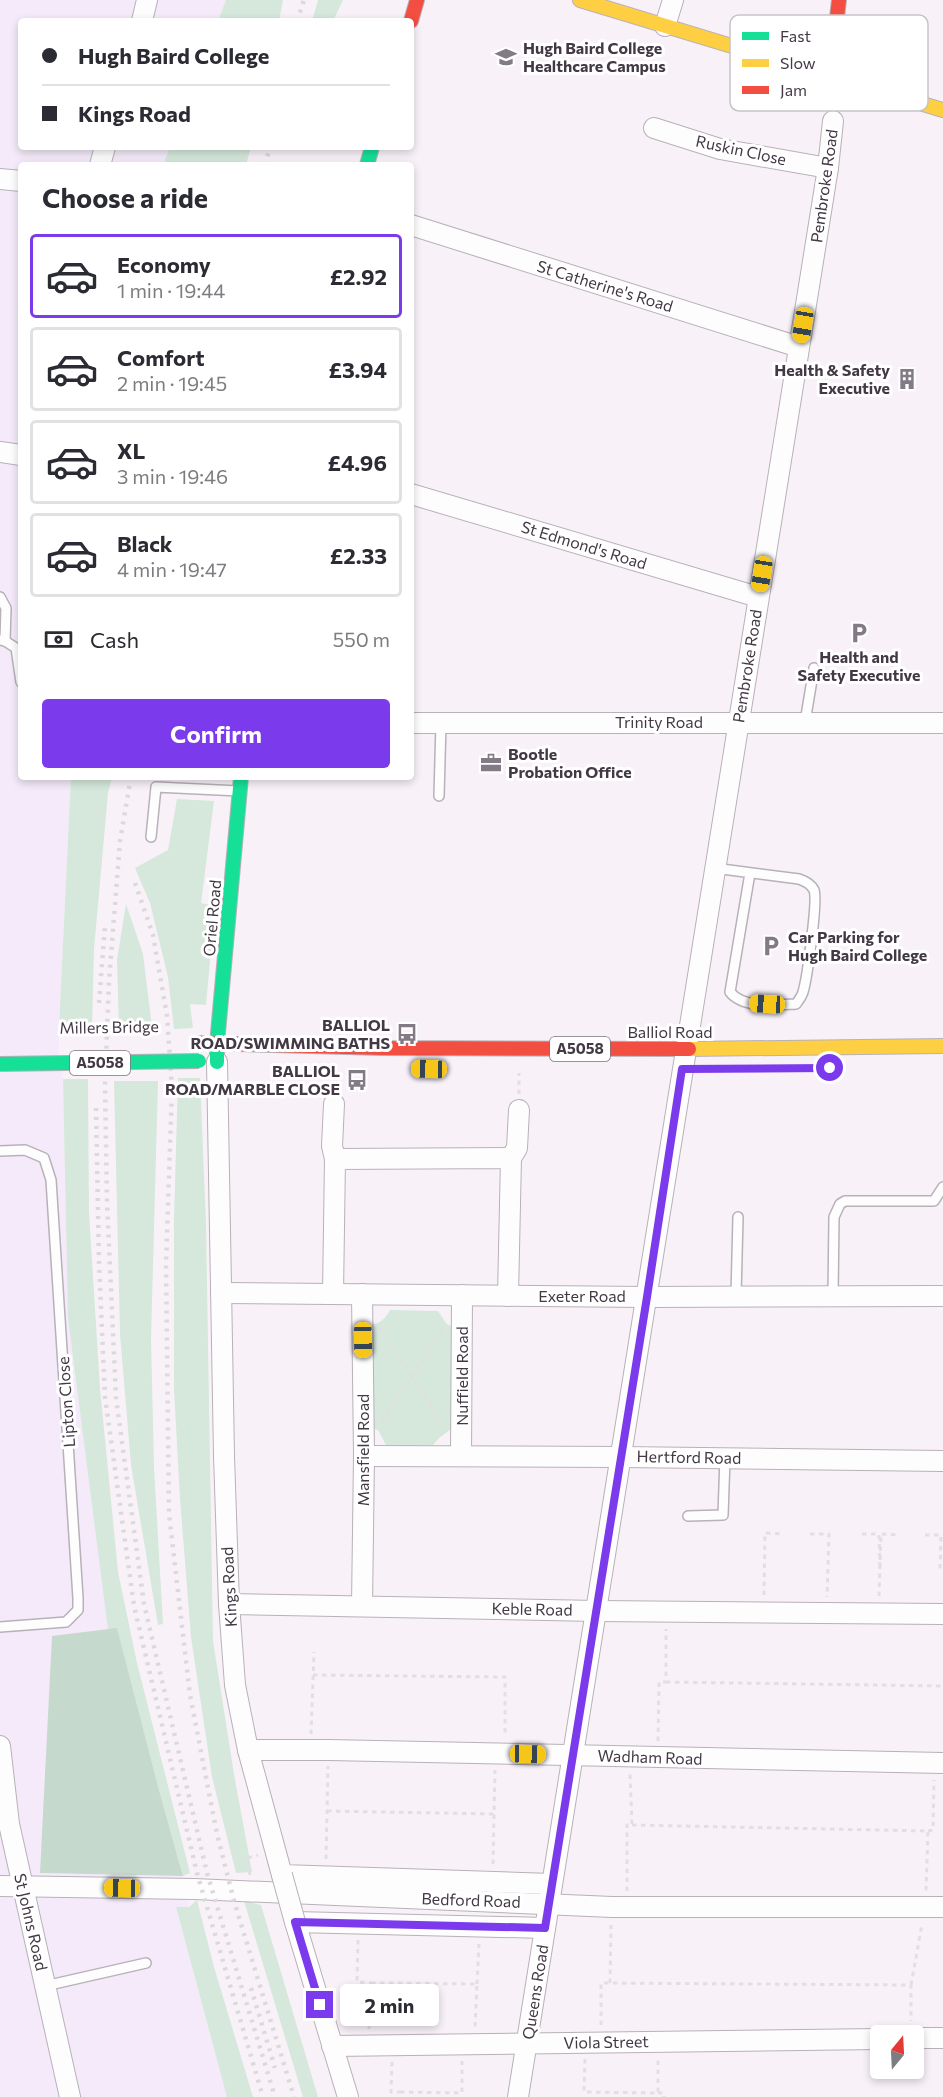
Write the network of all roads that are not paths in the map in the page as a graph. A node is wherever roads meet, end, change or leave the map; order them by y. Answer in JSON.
{"nodes":[{"id":1,"x":147,"y":0,"type":"edge"},
{"id":2,"x":417,"y":0,"type":"edge"},
{"id":3,"x":580,"y":0,"type":"edge"},
{"id":4,"x":674,"y":0,"type":"edge"},
{"id":5,"x":839,"y":0,"type":"edge"},
{"id":6,"x":837,"y":15,"type":"edge"},
{"id":7,"x":143,"y":18,"type":"edge"},
{"id":8,"x":412,"y":18,"type":"edge"},
{"id":9,"x":665,"y":26,"type":"junction"},
{"id":10,"x":730,"y":46,"type":"edge"},
{"id":11,"x":928,"y":106,"type":"edge"},
{"id":12,"x":943,"y":110,"type":"edge"},
{"id":13,"x":833,"y":121,"type":"dead end"},
{"id":14,"x":654,"y":128,"type":"dead end"},
{"id":15,"x":828,"y":168,"type":"junction"},
{"id":16,"x":0,"y":179,"type":"edge"},
{"id":17,"x":18,"y":181,"type":"edge"},
{"id":18,"x":414,"y":226,"type":"edge"},
{"id":19,"x":799,"y":347,"type":"junction"},
{"id":20,"x":0,"y":452,"type":"edge"},
{"id":21,"x":18,"y":455,"type":"edge"},
{"id":22,"x":414,"y":495,"type":"edge"},
{"id":23,"x":0,"y":597,"type":"edge"},
{"id":24,"x":758,"y":597,"type":"junction"},
{"id":25,"x":3,"y":640,"type":"edge"},
{"id":26,"x":18,"y":662,"type":"edge"},
{"id":27,"x":814,"y":668,"type":"dead end"},
{"id":28,"x":737,"y":722,"type":"junction"},
{"id":29,"x":805,"y":722,"type":"junction"},
{"id":30,"x":414,"y":723,"type":"edge"},
{"id":31,"x":441,"y":723,"type":"junction"},
{"id":32,"x":943,"y":723,"type":"edge"},
{"id":33,"x":241,"y":784,"type":"edge"},
{"id":34,"x":439,"y":796,"type":"dead end"},
{"id":35,"x":151,"y":837,"type":"dead end"},
{"id":36,"x":714,"y":868,"type":"junction"},
{"id":37,"x":750,"y":873,"type":"junction"},
{"id":38,"x":191,"y":1043,"type":"dead end"},
{"id":39,"x":943,"y":1046,"type":"edge"},
{"id":40,"x":685,"y":1048,"type":"junction"},
{"id":41,"x":216,"y":1058,"type":"junction"},
{"id":42,"x":0,"y":1064,"type":"edge"},
{"id":43,"x":682,"y":1069,"type":"joint"},
{"id":44,"x":334,"y":1104,"type":"dead end"},
{"id":45,"x":519,"y":1110,"type":"road end"},
{"id":46,"x":0,"y":1151,"type":"edge"},
{"id":47,"x":511,"y":1158,"type":"junction"},
{"id":48,"x":335,"y":1159,"type":"junction"},
{"id":49,"x":943,"y":1187,"type":"edge"},
{"id":50,"x":738,"y":1217,"type":"dead end"},
{"id":51,"x":221,"y":1293,"type":"junction"},
{"id":52,"x":333,"y":1294,"type":"junction"},
{"id":53,"x":363,"y":1294,"type":"junction"},
{"id":54,"x":462,"y":1295,"type":"junction"},
{"id":55,"x":508,"y":1296,"type":"junction"},
{"id":56,"x":736,"y":1296,"type":"junction"},
{"id":57,"x":833,"y":1296,"type":"junction"},
{"id":58,"x":943,"y":1296,"type":"edge"},
{"id":59,"x":647,"y":1297,"type":"junction"},
{"id":60,"x":364,"y":1456,"type":"junction"},
{"id":61,"x":461,"y":1456,"type":"junction"},
{"id":62,"x":621,"y":1457,"type":"junction"},
{"id":63,"x":724,"y":1458,"type":"junction"},
{"id":64,"x":943,"y":1461,"type":"edge"},
{"id":65,"x":688,"y":1516,"type":"dead end"},
{"id":66,"x":229,"y":1604,"type":"junction"},
{"id":67,"x":362,"y":1606,"type":"junction"},
{"id":68,"x":597,"y":1611,"type":"junction"},
{"id":69,"x":943,"y":1614,"type":"edge"},
{"id":70,"x":0,"y":1627,"type":"edge"},
{"id":71,"x":0,"y":1746,"type":"edge"},
{"id":72,"x":248,"y":1750,"type":"junction"},
{"id":73,"x":573,"y":1755,"type":"junction"},
{"id":74,"x":938,"y":1763,"type":"edge"},
{"id":75,"x":282,"y":1875,"type":"junction"},
{"id":76,"x":0,"y":1886,"type":"edge"},
{"id":77,"x":22,"y":1887,"type":"junction"},
{"id":78,"x":551,"y":1894,"type":"junction"},
{"id":79,"x":934,"y":1907,"type":"edge"},
{"id":80,"x":295,"y":1922,"type":"junction"},
{"id":81,"x":545,"y":1928,"type":"junction"},
{"id":82,"x":146,"y":1963,"type":"dead end"},
{"id":83,"x":45,"y":1986,"type":"junction"},
{"id":84,"x":924,"y":2034,"type":"edge"},
{"id":85,"x":943,"y":2038,"type":"edge"},
{"id":86,"x":870,"y":2039,"type":"edge"},
{"id":87,"x":526,"y":2043,"type":"junction"},
{"id":88,"x":332,"y":2046,"type":"junction"},
{"id":89,"x":70,"y":2097,"type":"edge"},
{"id":90,"x":348,"y":2097,"type":"edge"},
{"id":91,"x":518,"y":2097,"type":"edge"}],
"edges":[{"from":1,"to":7,"type":"street"},
{"from":2,"to":8,"type":"main road"},
{"from":3,"to":9,"type":"main road"},
{"from":4,"to":9,"type":"street"},
{"from":5,"to":6,"type":"main road"},
{"from":9,"to":10,"type":"main road"},
{"from":11,"to":12,"type":"main road"},
{"from":13,"to":15,"type":"street","name":"Pembroke Road"},
{"from":14,"to":15,"type":"street","name":"Ruskin Close"},
{"from":15,"to":19,"type":"street","name":"Pembroke Road"},
{"from":16,"to":17,"type":"street"},
{"from":18,"to":19,"type":"street","name":"St Catherine's Road"},
{"from":19,"to":24,"type":"street","name":"Pembroke Road"},
{"from":20,"to":21,"type":"street"},
{"from":22,"to":24,"type":"street","name":"St Edmond's Road"},
{"from":23,"to":25,"type":"lane"},
{"from":24,"to":28,"type":"street","name":"Pembroke Road"},
{"from":25,"to":26,"type":"lane"},
{"from":27,"to":29,"type":"lane"},
{"from":28,"to":29,"type":"street","name":"Trinity Road"},
{"from":28,"to":31,"type":"street","name":"Trinity Road"},
{"from":28,"to":36,"type":"street","name":"Pembroke Road"},
{"from":29,"to":32,"type":"street","name":"Trinity Road"},
{"from":30,"to":31,"type":"street","name":"Trinity Road"},
{"from":31,"to":34,"type":"lane"},
{"from":33,"to":35,"type":"lane"},
{"from":33,"to":41,"type":"main road","name":"Oriel Road"},
{"from":36,"to":37,"type":"lane"},
{"from":36,"to":40,"type":"street","name":"Pembroke Road"},
{"from":37,"to":37,"type":"lane"},
{"from":38,"to":41,"type":"main road","number":"A5058"},
{"from":39,"to":40,"type":"main road","name":"Balliol Road","number":"A5058"},
{"from":40,"to":41,"type":"main road","name":"Balliol Road","number":"A5058"},
{"from":40,"to":43,"type":"street","name":"Pembroke Road"},
{"from":41,"to":42,"type":"main road","number":"A5058","bridge":true},
{"from":41,"to":51,"type":"street","name":"Kings Road"},
{"from":43,"to":59,"type":"street","name":"Queens Road"},
{"from":44,"to":48,"type":"street"},
{"from":45,"to":47,"type":"street"},
{"from":46,"to":70,"type":"lane","name":"Lipton Close"},
{"from":47,"to":48,"type":"street"},
{"from":47,"to":55,"type":"street"},
{"from":48,"to":52,"type":"street"},
{"from":49,"to":57,"type":"lane"},
{"from":50,"to":56,"type":"lane"},
{"from":51,"to":52,"type":"street","name":"Exeter Road"},
{"from":51,"to":66,"type":"street","name":"Kings Road"},
{"from":52,"to":53,"type":"street","name":"Exeter Road"},
{"from":53,"to":54,"type":"street","name":"Exeter Road"},
{"from":53,"to":60,"type":"street","name":"Mansfield Road"},
{"from":54,"to":55,"type":"street","name":"Exeter Road"},
{"from":54,"to":61,"type":"street","name":"Nuffield Road"},
{"from":55,"to":59,"type":"street","name":"Exeter Road"},
{"from":56,"to":57,"type":"street","name":"Exeter Road"},
{"from":56,"to":59,"type":"street","name":"Exeter Road"},
{"from":57,"to":58,"type":"street","name":"Exeter Road"},
{"from":59,"to":62,"type":"street","name":"Queens Road"},
{"from":60,"to":61,"type":"street","name":"Hertford Road"},
{"from":60,"to":67,"type":"street","name":"Mansfield Road"},
{"from":61,"to":62,"type":"street","name":"Hertford Road"},
{"from":62,"to":63,"type":"street","name":"Hertford Road"},
{"from":62,"to":68,"type":"street","name":"Queens Road"},
{"from":63,"to":64,"type":"street","name":"Hertford Road"},
{"from":63,"to":65,"type":"lane"},
{"from":66,"to":67,"type":"street","name":"Keble Road"},
{"from":66,"to":72,"type":"street","name":"Kings Road"},
{"from":67,"to":68,"type":"street","name":"Keble Road"},
{"from":68,"to":69,"type":"street","name":"Keble Road"},
{"from":68,"to":73,"type":"street","name":"Queens Road"},
{"from":71,"to":77,"type":"street","name":"St Johns Road"},
{"from":72,"to":73,"type":"street","name":"Wadham Road"},
{"from":72,"to":75,"type":"street","name":"Kings Road"},
{"from":73,"to":74,"type":"street","name":"Wadham Road"},
{"from":73,"to":78,"type":"street","name":"Queens Road"},
{"from":75,"to":78,"type":"street","name":"Bedford Road"},
{"from":75,"to":80,"type":"street","name":"Kings Road","bridge":true},
{"from":76,"to":77,"type":"street","name":"Bedford Road"},
{"from":77,"to":78,"type":"street","name":"Bedford Road"},
{"from":77,"to":83,"type":"street","name":"St Johns Road"},
{"from":78,"to":79,"type":"street","name":"Bedford Road"},
{"from":78,"to":81,"type":"street","name":"Queens Road"},
{"from":80,"to":81,"type":"street","name":"Bedford Road"},
{"from":80,"to":88,"type":"street","name":"Kings Road"},
{"from":81,"to":87,"type":"street","name":"Queens Road"},
{"from":82,"to":83,"type":"lane"},
{"from":83,"to":89,"type":"street","name":"St Johns Road"},
{"from":84,"to":85,"type":"street"},
{"from":86,"to":87,"type":"street","name":"Viola Street"},
{"from":87,"to":88,"type":"street","name":"Viola Street"},
{"from":87,"to":91,"type":"street","name":"Queens Road"},
{"from":88,"to":90,"type":"street","name":"Kings Road"}]}
